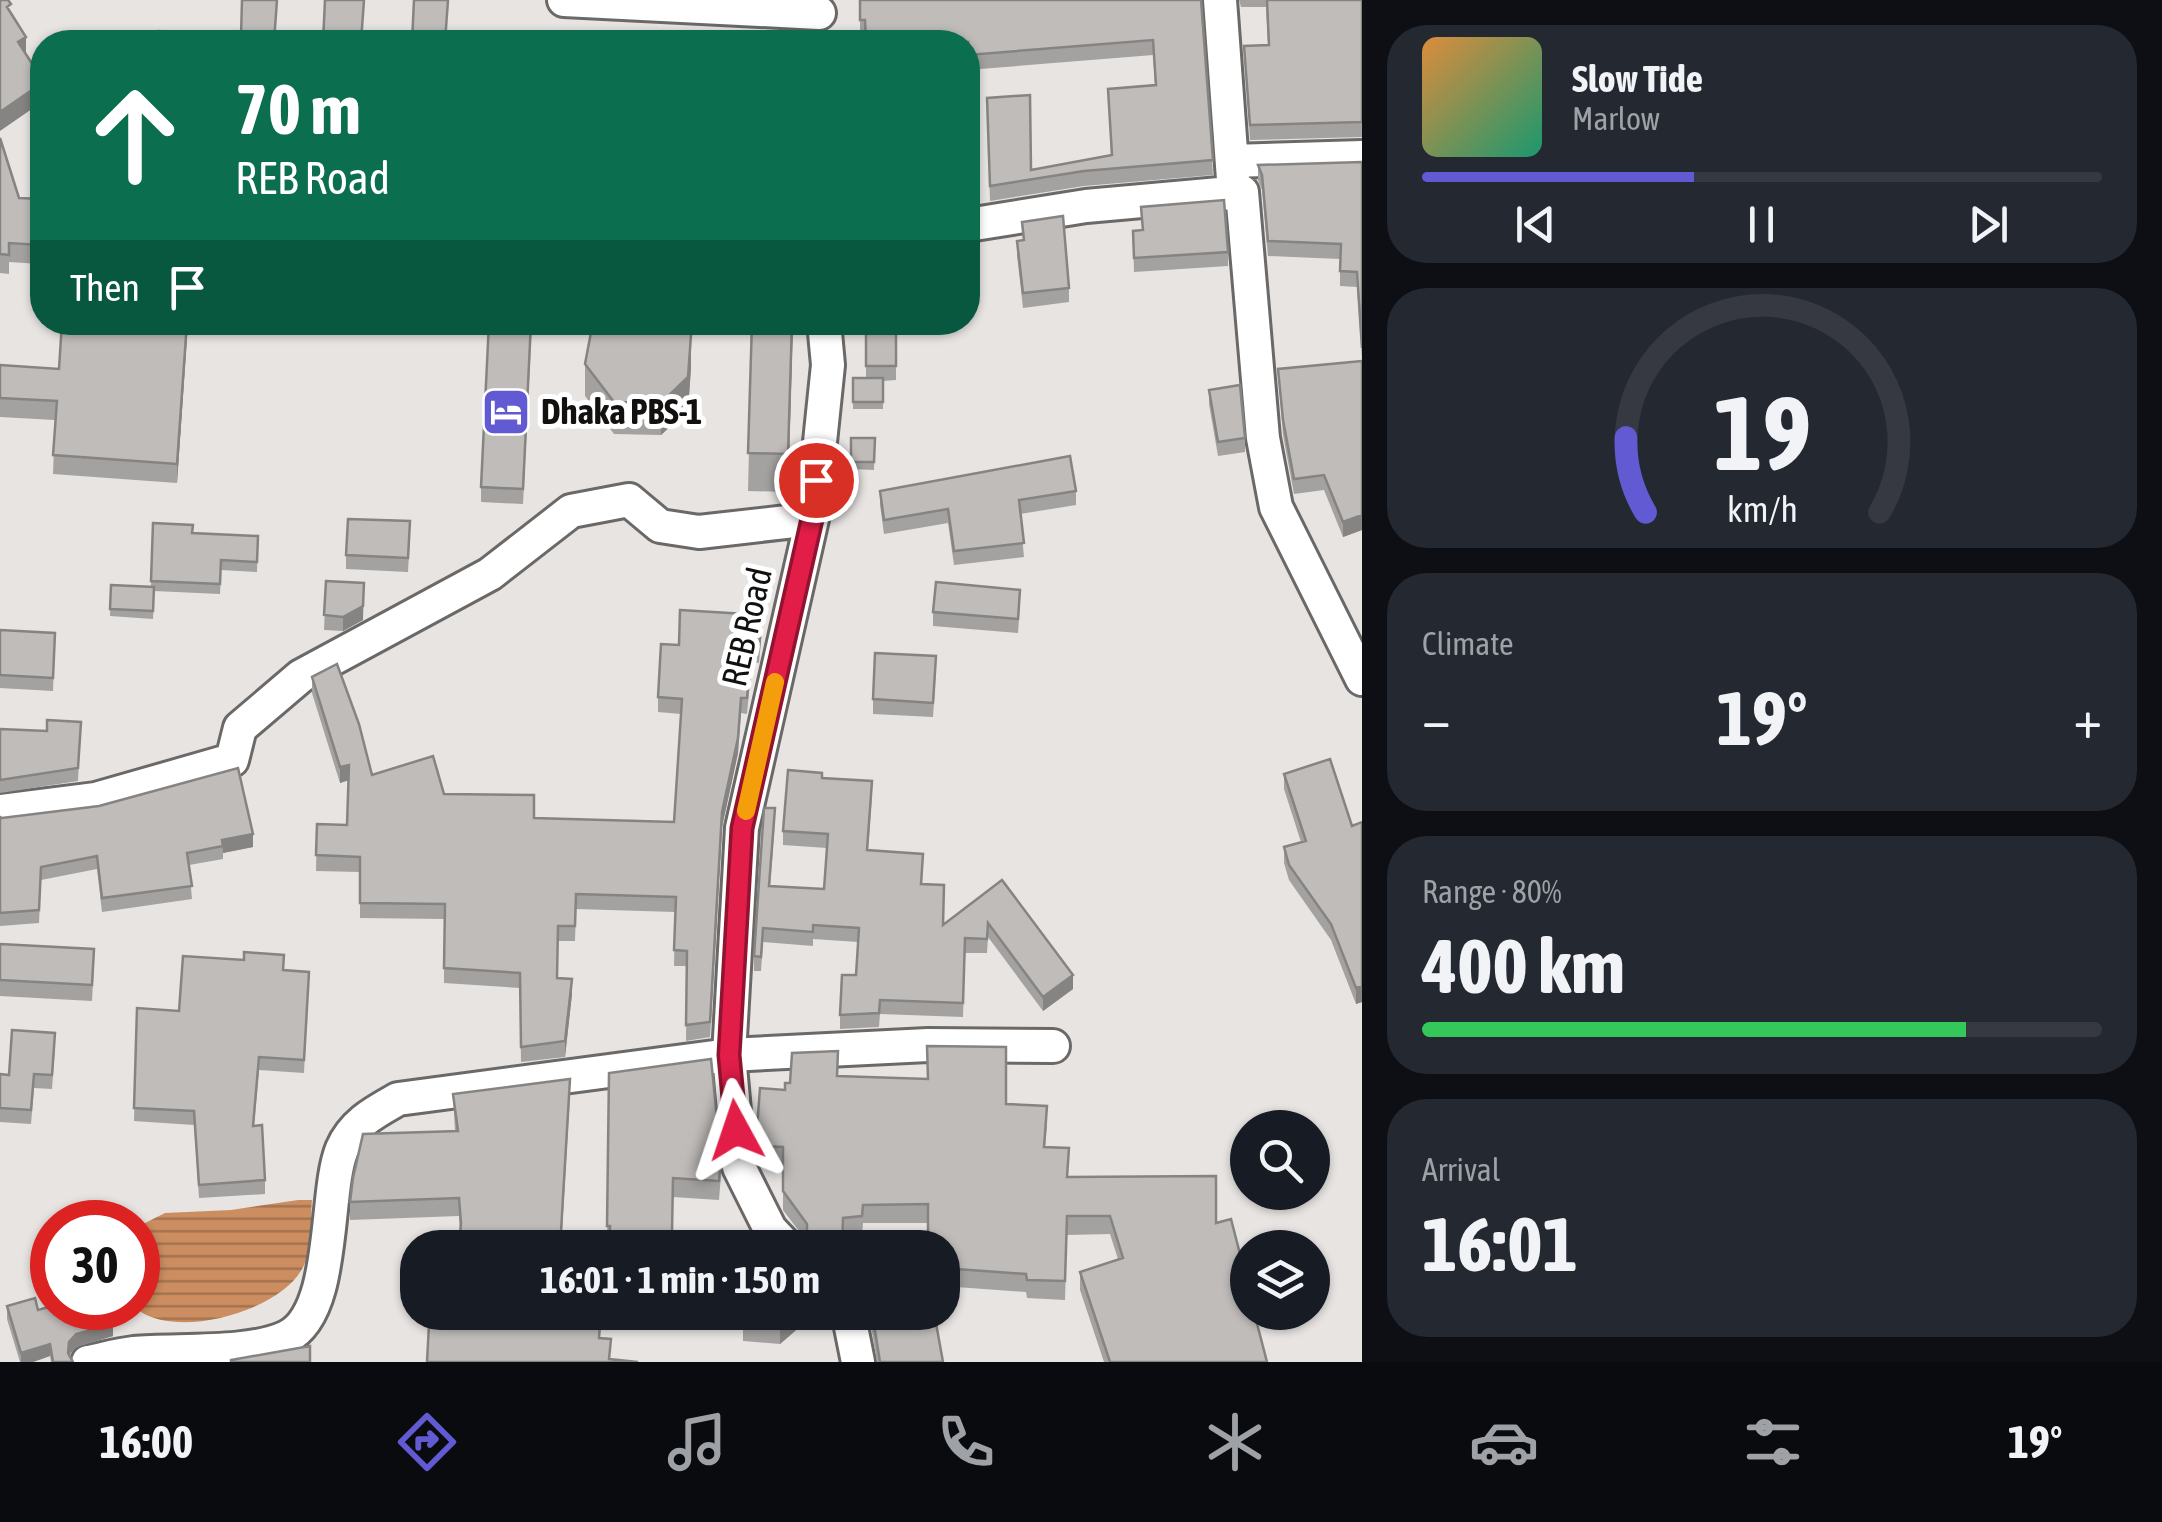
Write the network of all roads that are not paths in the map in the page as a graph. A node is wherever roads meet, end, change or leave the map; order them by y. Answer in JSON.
{"nodes":[{"id":1,"x":564,"y":0,"type":"edge"},
{"id":2,"x":1220,"y":0,"type":"edge"},
{"id":3,"x":819,"y":19,"type":"edge"},
{"id":4,"x":1362,"y":156,"type":"edge"},
{"id":5,"x":1233,"y":177,"type":"junction"},
{"id":6,"x":980,"y":224,"type":"edge"},
{"id":7,"x":825,"y":335,"type":"edge"},
{"id":8,"x":812,"y":519,"type":"junction"},
{"id":9,"x":1362,"y":679,"type":"edge"},
{"id":10,"x":0,"y":811,"type":"edge"},
{"id":11,"x":1053,"y":1046,"type":"dead end"},
{"id":12,"x":729,"y":1055,"type":"junction"},
{"id":13,"x":771,"y":1230,"type":"edge"},
{"id":14,"x":852,"y":1330,"type":"edge"},
{"id":15,"x":88,"y":1362,"type":"edge"},
{"id":16,"x":858,"y":1362,"type":"edge"}],
"edges":[{"from":1,"to":3,"type":"street"},
{"from":2,"to":5,"type":"street"},
{"from":4,"to":5,"type":"street"},
{"from":5,"to":6,"type":"street"},
{"from":5,"to":9,"type":"street"},
{"from":7,"to":8,"type":"street","name":"REB Road"},
{"from":8,"to":10,"type":"street"},
{"from":8,"to":12,"type":"street","name":"REB Road"},
{"from":11,"to":12,"type":"street"},
{"from":12,"to":13,"type":"street","name":"REB Road"},
{"from":12,"to":15,"type":"street"},
{"from":14,"to":16,"type":"street"}]}
